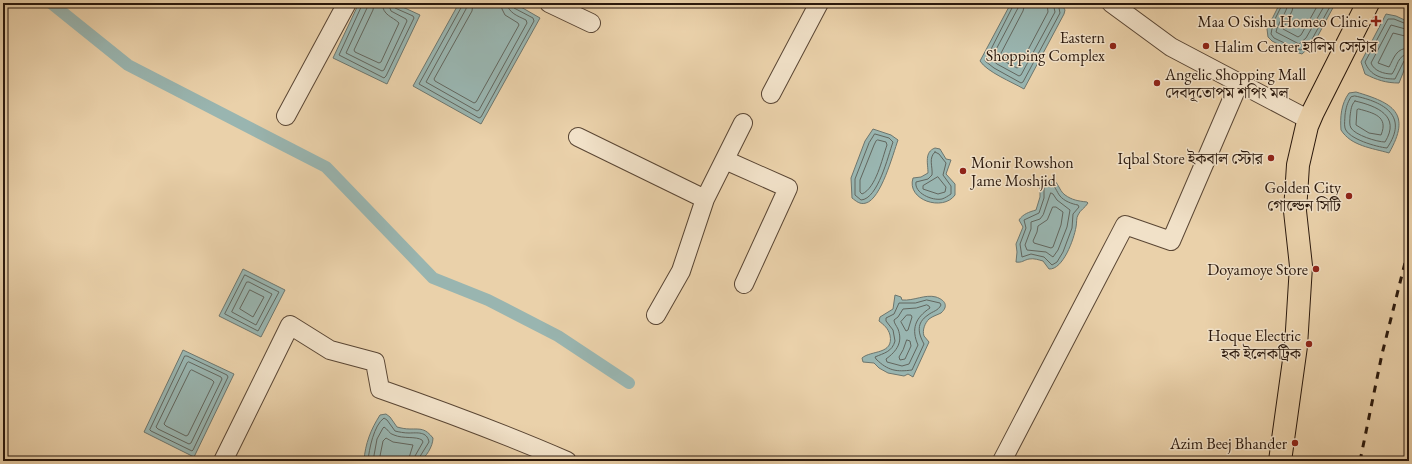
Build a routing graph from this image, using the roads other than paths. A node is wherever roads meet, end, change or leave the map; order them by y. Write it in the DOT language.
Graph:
graph roads {
  1 [pos="347,3"];
  2 [pos="549,3"];
  3 [pos="820,3"];
  4 [pos="1111,3"];
  5 [pos="1355,3"];
  6 [pos="1368,3"];
  7 [pos="591,23"];
  8 [pos="1239,83"];
  9 [pos="771,94"];
  10 [pos="1300,115"];
  11 [pos="286,116"];
  12 [pos="743,123"];
  13 [pos="578,137"];
  14 [pos="724,160"];
  15 [pos="705,199"];
  16 [pos="744,284"];
  17 [pos="656,315"];
  18 [pos="223,461"];
  19 [pos="567,461"];
  20 [pos="1002,461"];
  21 [pos="1269,461"];
  22 [pos="1280,461"];
  1 -- 11 [label="street"];
  2 -- 7 [label="street"];
  3 -- 9 [label="street"];
  4 -- 8 [label="street"];
  5 -- 10 [label="highway"];
  6 -- 22 [label="highway"];
  8 -- 10 [label="street"];
  8 -- 20 [label="street"];
  10 -- 21 [label="highway"];
  12 -- 14 [label="street"];
  13 -- 15 [label="street"];
  14 -- 15 [label="street"];
  14 -- 16 [label="street"];
  15 -- 17 [label="street"];
  18 -- 19 [label="street"];
}
